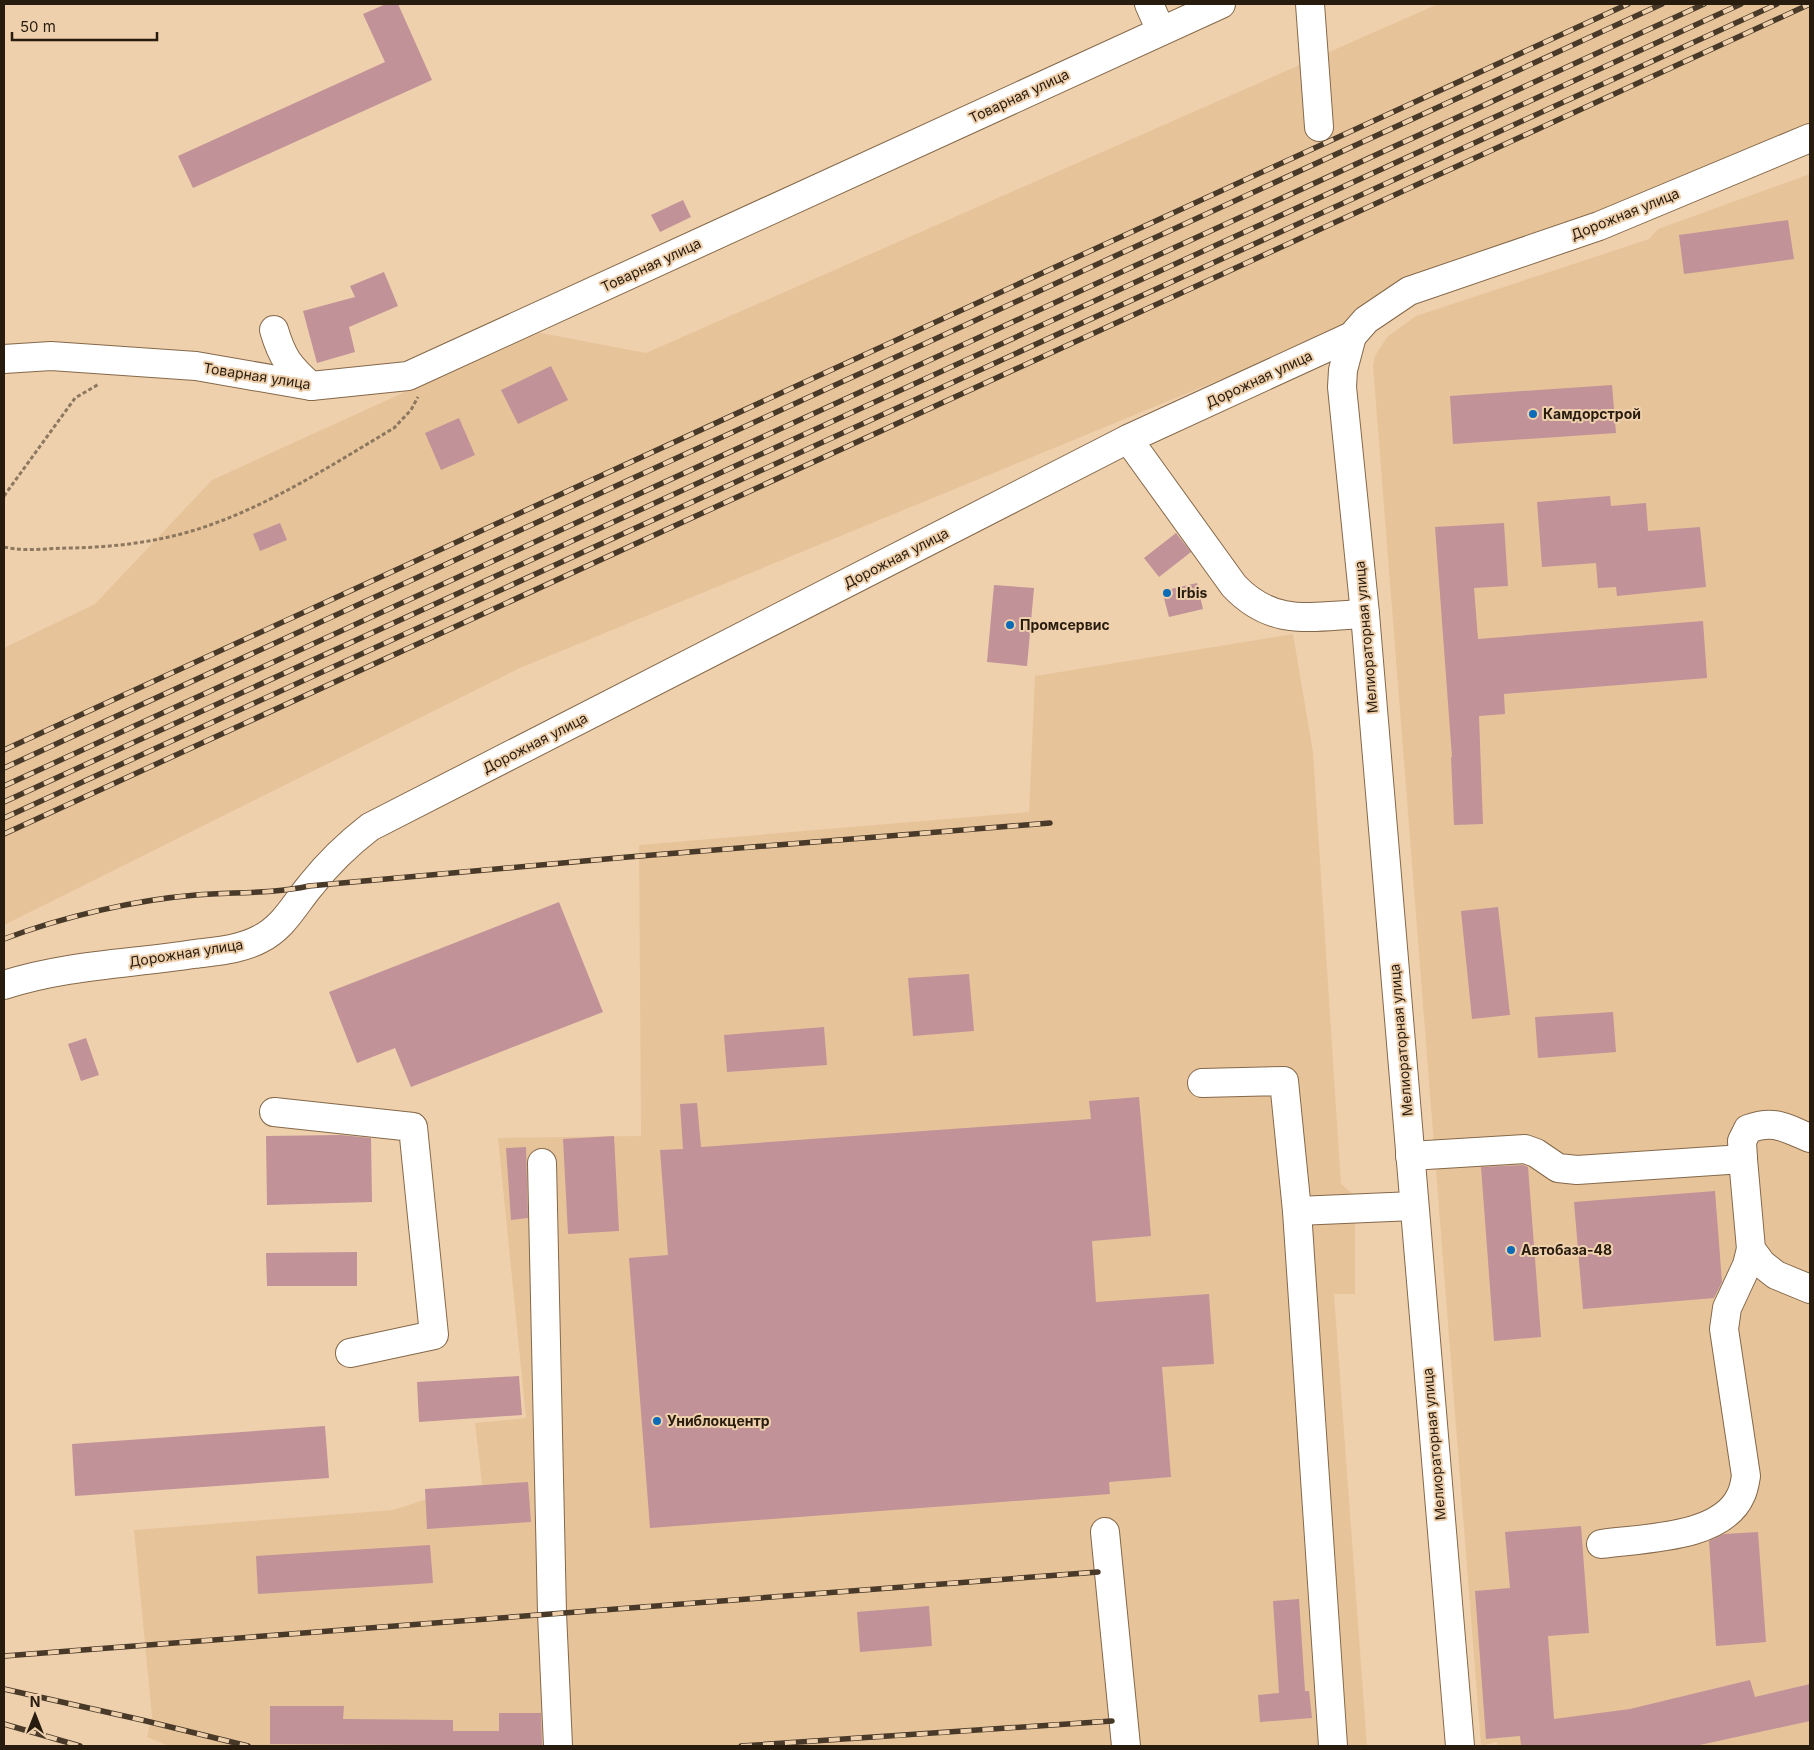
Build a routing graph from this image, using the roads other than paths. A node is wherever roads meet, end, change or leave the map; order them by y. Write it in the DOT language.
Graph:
graph roads {
  1 [pos="1149,4"];
  2 [pos="1221,4"];
  3 [pos="1310,4"];
  4 [pos="1161,31"];
  5 [pos="1319,127"];
  6 [pos="1810,138"];
  7 [pos="274,330"];
  8 [pos="1352,336"];
  9 [pos="4,359"];
  10 [pos="310,386"];
  11 [pos="1128,439"];
  12 [pos="1365,614"];
  13 [pos="4,985"];
  14 [pos="1202,1084"];
  15 [pos="274,1112"];
  16 [pos="1810,1138"];
  17 [pos="1410,1156"];
  18 [pos="1743,1159"];
  19 [pos="542,1163"];
  20 [pos="1414,1206"];
  21 [pos="1297,1211"];
  22 [pos="1751,1248"];
  23 [pos="1810,1289"];
  24 [pos="350,1353"];
  25 [pos="1106,1532"];
  26 [pos="1601,1544"];
  27 [pos="558,1746"];
  28 [pos="1126,1746"];
  29 [pos="1333,1746"];
  30 [pos="1460,1746"];
  1 -- 4 [label="street"];
  2 -- 4 [label="street, Товарная улица"];
  3 -- 5 [label="street"];
  4 -- 10 [label="street, Товарная улица"];
  6 -- 8 [label="street, Дорожная улица"];
  7 -- 10 [label="street"];
  8 -- 11 [label="street, Дорожная улица"];
  8 -- 12 [label="street, Мелиораторная улица"];
  9 -- 10 [label="street, Товарная улица"];
  11 -- 12 [label="street"];
  11 -- 13 [label="street, Дорожная улица"];
  12 -- 17 [label="street, Мелиораторная улица"];
  14 -- 21 [label="street"];
  15 -- 24 [label="street"];
  16 -- 18 [label="street"];
  17 -- 18 [label="street"];
  17 -- 20 [label="street, Мелиораторная улица"];
  18 -- 22 [label="street"];
  19 -- 27 [label="street"];
  20 -- 21 [label="street"];
  20 -- 30 [label="street, Мелиораторная улица"];
  21 -- 29 [label="street"];
  22 -- 23 [label="street"];
  22 -- 26 [label="street"];
  25 -- 28 [label="street"];
}
